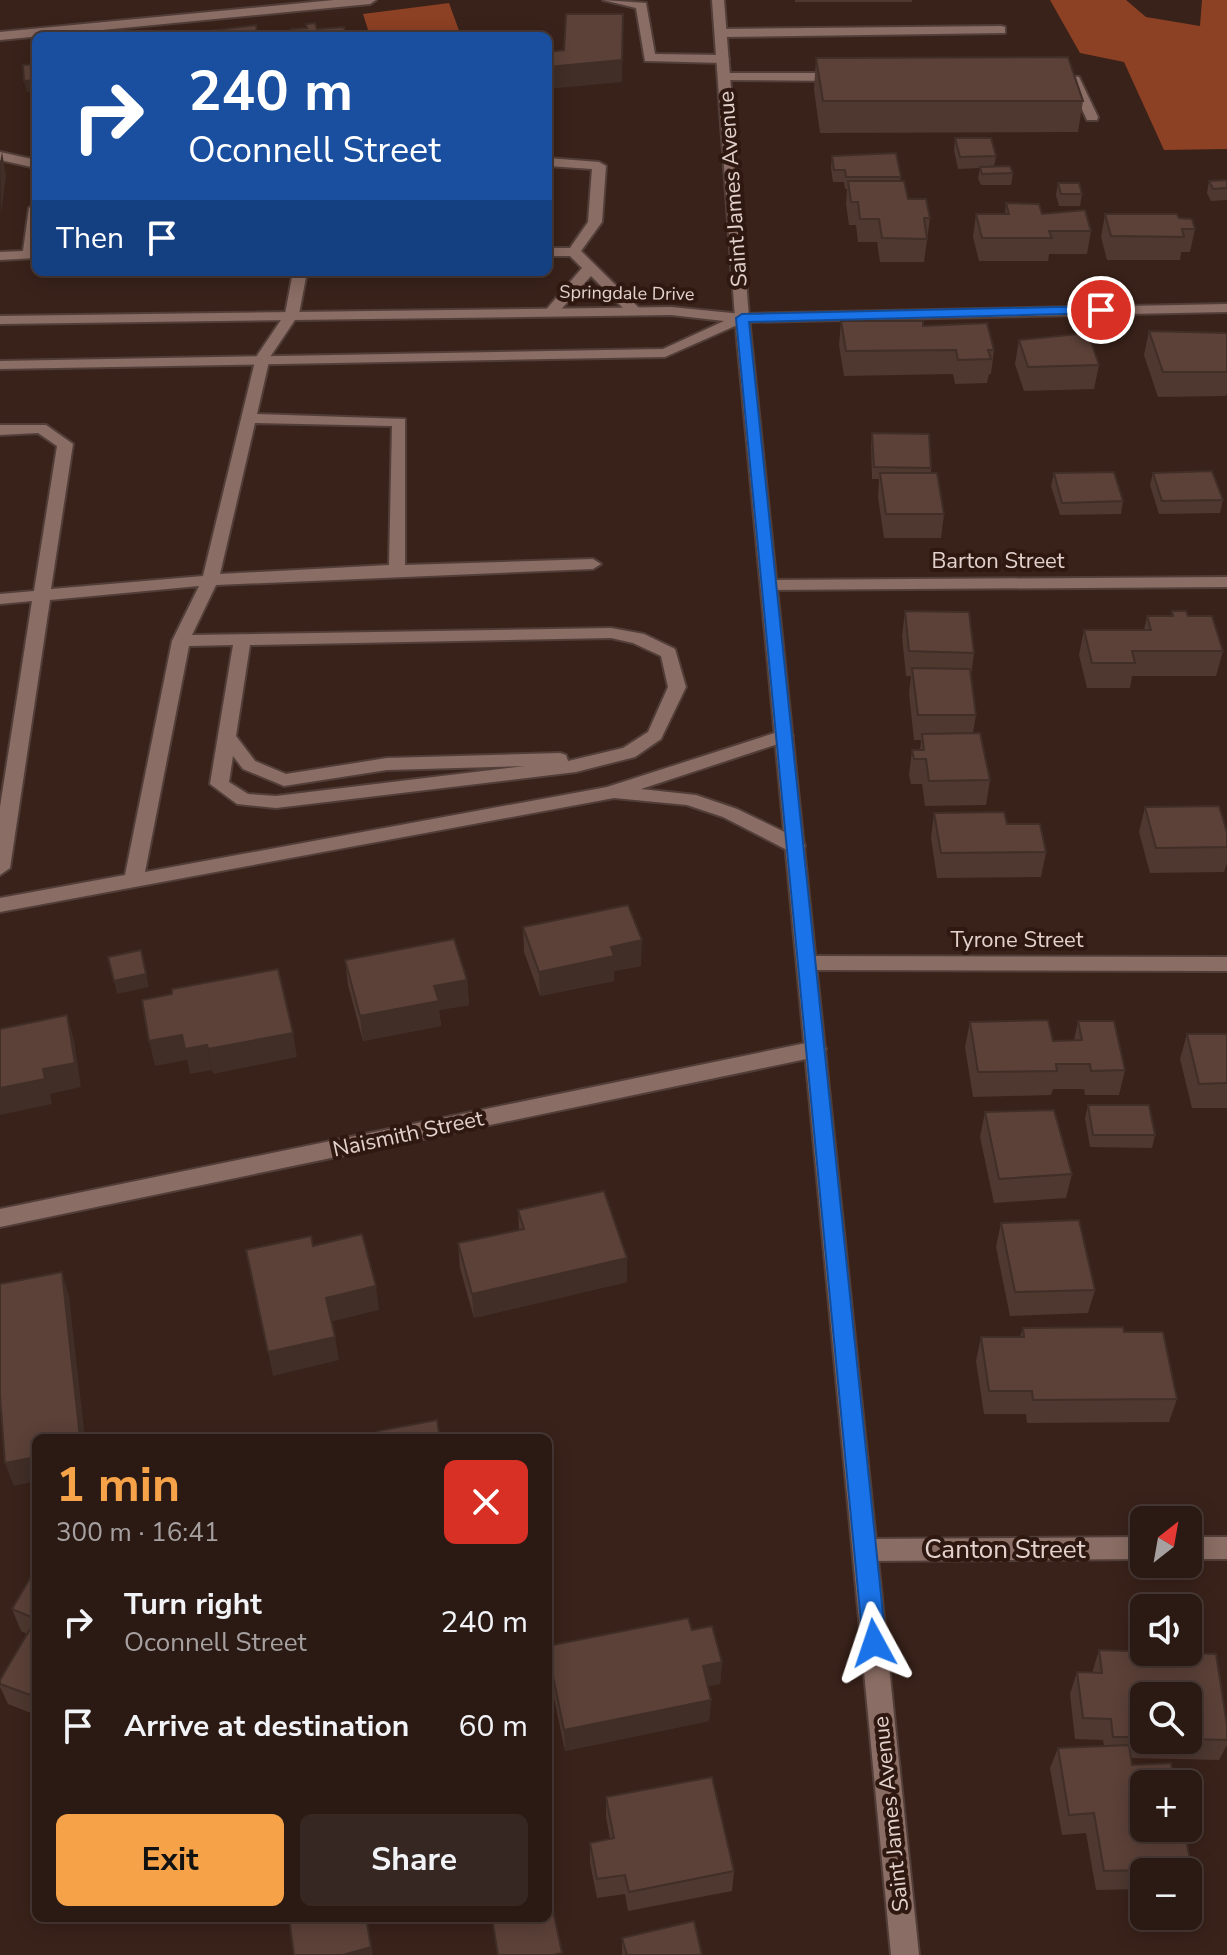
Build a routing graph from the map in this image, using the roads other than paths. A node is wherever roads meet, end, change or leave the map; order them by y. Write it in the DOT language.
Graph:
graph roads {
  1 [pos="370,0"];
  2 [pos="609,0"];
  3 [pos="718,0"];
  4 [pos="1001,30"];
  5 [pos="41,32"];
  6 [pos="32,33"];
  7 [pos="721,33"];
  8 [pos="0,36"];
  9 [pos="723,59"];
  10 [pos="1040,76"];
  11 [pos="724,77"];
  12 [pos="850,77"];
  13 [pos="1092,117"];
  14 [pos="0,156"];
  15 [pos="552,162"];
  16 [pos="32,163"];
  17 [pos="552,252"];
  18 [pos="574,252"];
  19 [pos="32,255"];
  20 [pos="0,256"];
  21 [pos="591,267"];
  22 [pos="299,276"];
  23 [pos="1227,308"];
  24 [pos="634,311"];
  25 [pos="551,312"];
  26 [pos="292,314"];
  27 [pos="742,318"];
  28 [pos="0,320"];
  29 [pos="263,357"];
  30 [pos="0,365"];
  31 [pos="247,418"];
  32 [pos="0,430"];
  33 [pos="593,564"];
  34 [pos="397,570"];
  35 [pos="210,580"];
  36 [pos="1227,582"];
  37 [pos="769,585"];
  38 [pos="43,593"];
  39 [pos="0,599"];
  40 [pos="181,641"];
  41 [pos="242,641"];
  42 [pos="784,736"];
  43 [pos="227,737"];
  44 [pos="590,763"];
  45 [pos="609,793"];
  46 [pos="796,846"];
  47 [pos="0,868"];
  48 [pos="134,880"];
  49 [pos="0,905"];
  50 [pos="807,963"];
  51 [pos="1227,964"];
  52 [pos="816,1049"];
  53 [pos="0,1218"];
  54 [pos="1130,1548"];
  55 [pos="1202,1548"];
  56 [pos="1227,1548"];
  57 [pos="865,1550"];
  58 [pos="905,1955"];
  1 -- 5 [label="street"];
  2 -- 9 [label="street"];
  3 -- 7 [label="street, Saint James Avenue"];
  4 -- 7 [label="street"];
  6 -- 8 [label="street"];
  7 -- 9 [label="street, Saint James Avenue"];
  9 -- 11 [label="street, Saint James Avenue"];
  10 -- 13 [label="street"];
  11 -- 12 [label="street"];
  11 -- 27 [label="street, Saint James Avenue"];
  14 -- 16 [label="street"];
  15 -- 18 [label="street"];
  17 -- 18 [label="street"];
  18 -- 21 [label="street"];
  19 -- 20 [label="street"];
  21 -- 24 [label="street"];
  21 -- 25 [label="street"];
  22 -- 26 [label="street"];
  23 -- 27 [label="street"];
  24 -- 25 [label="street, Springdale Drive"];
  24 -- 27 [label="street, Springdale Drive"];
  25 -- 26 [label="street, Springdale Drive"];
  26 -- 28 [label="street, Springdale Drive"];
  26 -- 29 [label="street"];
  27 -- 29 [label="street, Springdale Drive"];
  27 -- 37 [label="street, Saint James Avenue"];
  29 -- 30 [label="street, Springdale Drive"];
  29 -- 31 [label="street"];
  31 -- 34 [label="street"];
  31 -- 35 [label="street"];
  32 -- 38 [label="street"];
  33 -- 34 [label="street"];
  34 -- 35 [label="street"];
  35 -- 38 [label="street"];
  35 -- 40 [label="street"];
  36 -- 37 [label="street, Barton Street"];
  37 -- 42 [label="street, Saint James Avenue"];
  38 -- 39 [label="street"];
  38 -- 47 [label="street"];
  40 -- 41 [label="street"];
  40 -- 48 [label="street"];
  41 -- 43 [label="street"];
  41 -- 44 [label="street"];
  42 -- 45 [label="street"];
  42 -- 46 [label="street, Saint James Avenue"];
  43 -- 44 [label="street"];
  43 -- 44 [label="street"];
  45 -- 46 [label="street"];
  45 -- 48 [label="street"];
  46 -- 50 [label="street, Saint James Avenue"];
  48 -- 49 [label="street"];
  50 -- 51 [label="street, Tyrone Street"];
  50 -- 52 [label="street, Saint James Avenue"];
  52 -- 53 [label="street, Naismith Street"];
  52 -- 57 [label="street, Saint James Avenue"];
  54 -- 57 [label="street, Canton Street"];
  55 -- 56 [label="street"];
  57 -- 58 [label="street, Saint James Avenue"];
}
